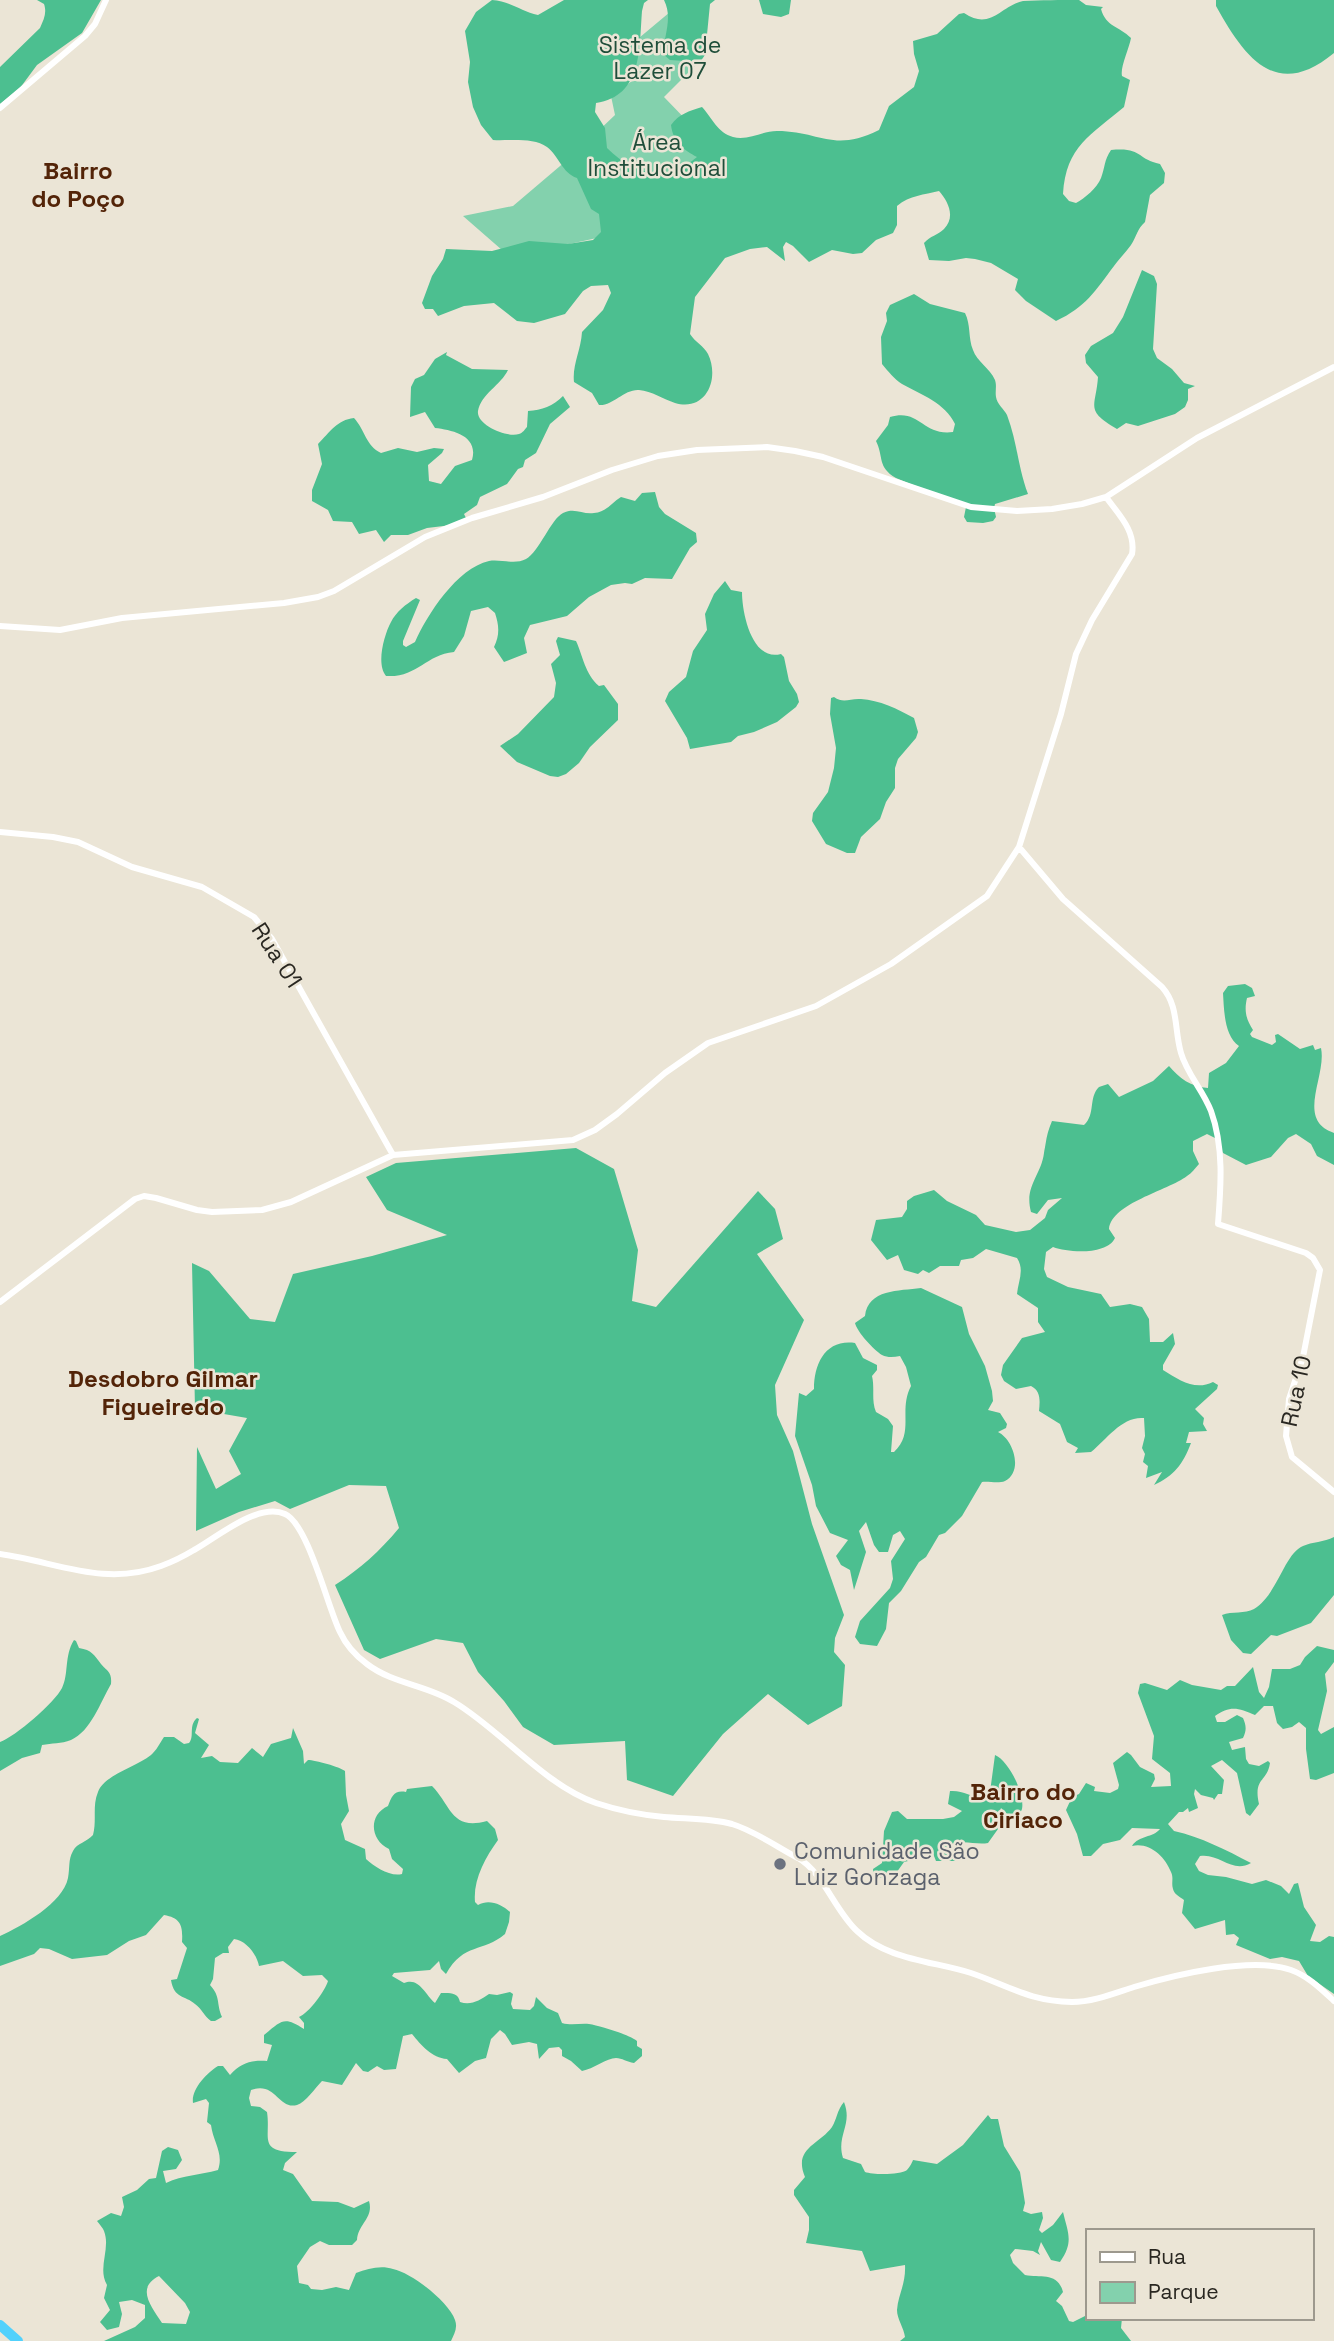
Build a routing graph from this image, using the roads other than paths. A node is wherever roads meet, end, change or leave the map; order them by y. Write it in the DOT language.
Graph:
graph roads {
  1 [pos="106,0"];
  2 [pos="0,108"];
  3 [pos="1334,367"];
  4 [pos="1106,497"];
  5 [pos="0,626"];
  6 [pos="0,832"];
  7 [pos="1019,847"];
  8 [pos="393,1155"];
  9 [pos="0,1302"];
  10 [pos="1334,1492"];
  11 [pos="0,1554"];
  12 [pos="1334,2001"];
  1 -- 2 [label="street"];
  3 -- 4 [label="street"];
  4 -- 5 [label="street"];
  4 -- 7 [label="street"];
  6 -- 8 [label="street, Rua 01"];
  7 -- 8 [label="street"];
  7 -- 10 [label="street, Rua 10"];
  8 -- 9 [label="street"];
  11 -- 12 [label="street"];
}
